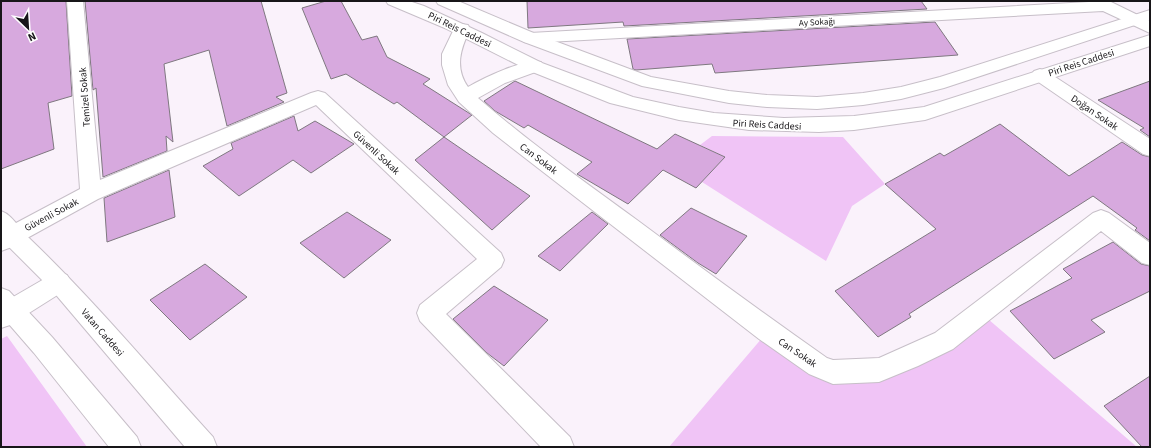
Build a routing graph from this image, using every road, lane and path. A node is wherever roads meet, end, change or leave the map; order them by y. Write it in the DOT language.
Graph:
graph roads {
  1 [pos="75,1"];
  2 [pos="394,1"];
  3 [pos="444,1"];
  4 [pos="1101,3"];
  5 [pos="1142,18"];
  6 [pos="1150,28"];
  7 [pos="462,29"];
  8 [pos="530,38"];
  9 [pos="1150,40"];
  10 [pos="535,66"];
  11 [pos="1040,75"];
  12 [pos="466,98"];
  13 [pos="1150,149"];
  14 [pos="91,193"];
  15 [pos="5,233"];
  16 [pos="1150,256"];
  17 [pos="59,282"];
  18 [pos="4,309"];
  19 [pos="127,447"];
  20 [pos="203,447"];
  21 [pos="560,447"];
  1 -- 14 [label="street, Temizel Sokak"];
  2 -- 7 [label="street, Piri Reis Caddesi"];
  3 -- 8 [label="street, Piri Reis Caddesi"];
  4 -- 5 [label="street"];
  4 -- 8 [label="street, Ay Sokağı"];
  5 -- 6 [label="street"];
  5 -- 8 [label="street, Piri Reis Caddesi"];
  7 -- 10 [label="street, Piri Reis Caddesi"];
  7 -- 12 [label="street"];
  9 -- 11 [label="street, Piri Reis Caddesi"];
  10 -- 11 [label="street, Piri Reis Caddesi"];
  10 -- 12 [label="street"];
  11 -- 13 [label="street, Doğan Sokak"];
  12 -- 16 [label="street, Can Sokak"];
  14 -- 15 [label="street, Güvenli Sokak"];
  14 -- 21 [label="street, Güvenli Sokak"];
  15 -- 17 [label="street, Vatan Caddesi"];
  17 -- 18 [label="street"];
  17 -- 20 [label="street, Vatan Caddesi"];
  18 -- 19 [label="street"];
}
